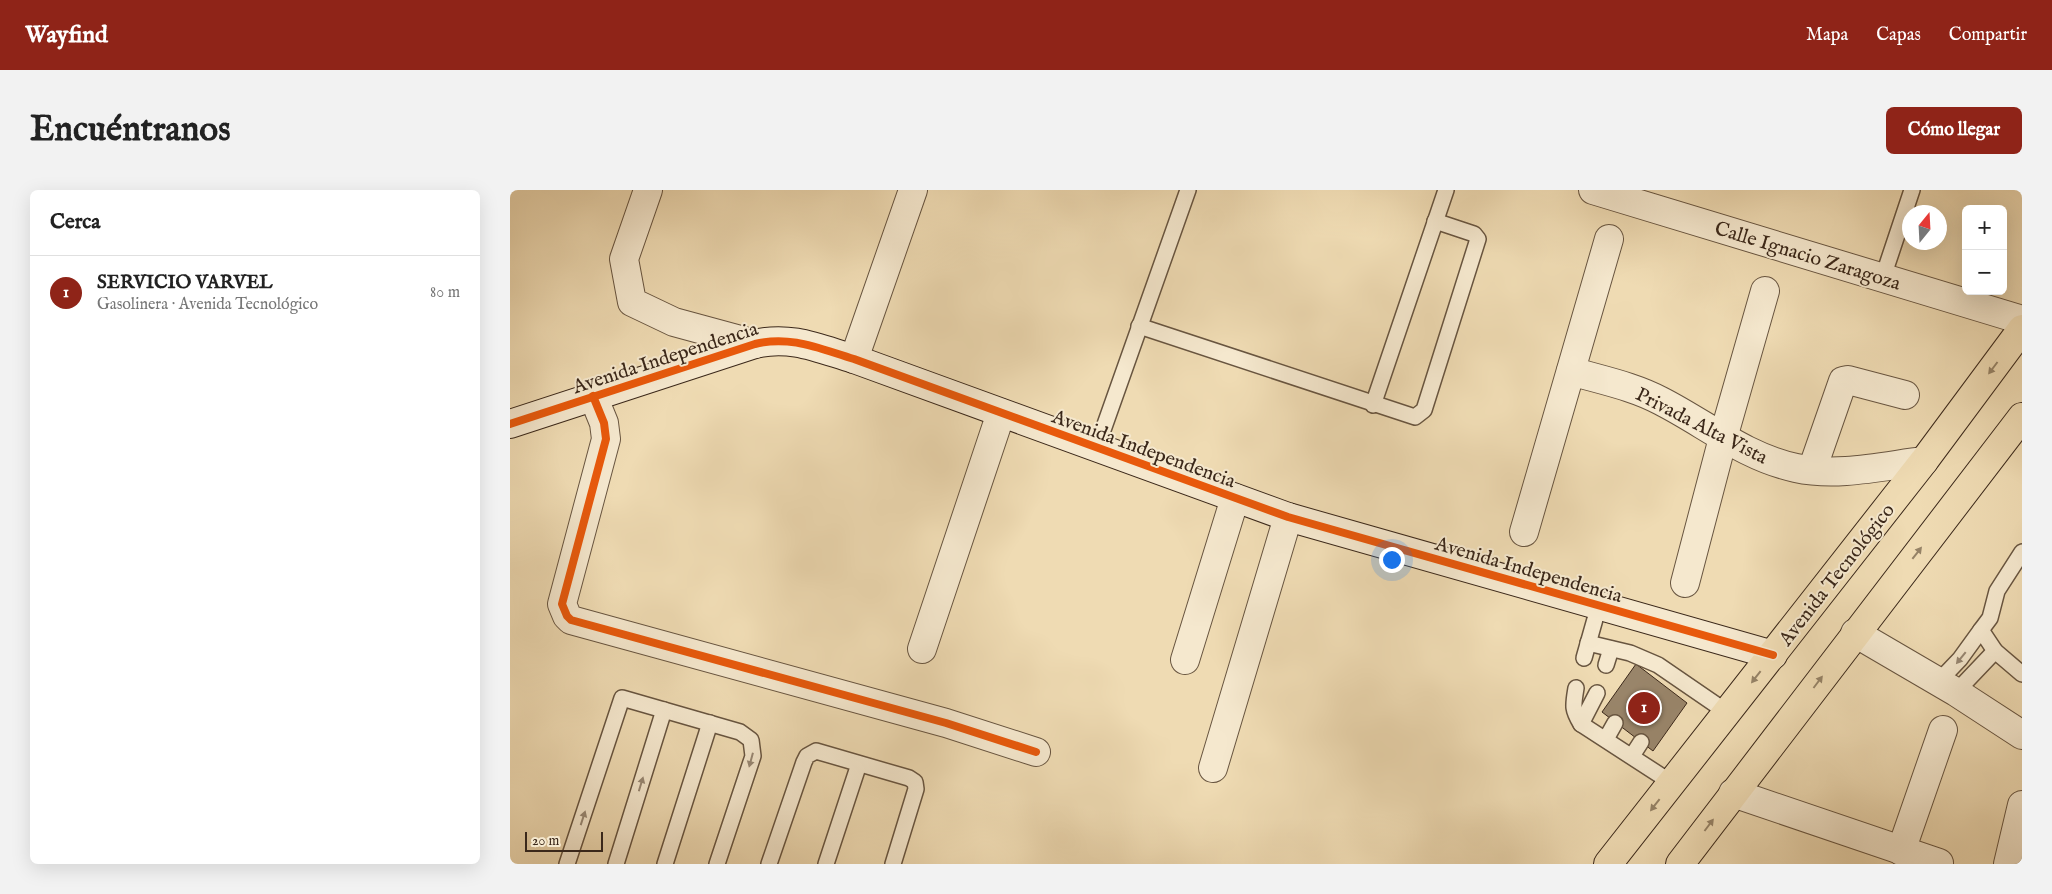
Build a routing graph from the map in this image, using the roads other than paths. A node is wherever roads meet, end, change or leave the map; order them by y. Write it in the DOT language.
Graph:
graph roads {
  1 [pos="648,190"];
  2 [pos="913,190"];
  3 [pos="1188,190"];
  4 [pos="1446,190"];
  5 [pos="1594,190"];
  6 [pos="1912,190"];
  7 [pos="1435,221"];
  8 [pos="1609,240"];
  9 [pos="1883,278"];
  10 [pos="1766,291"];
  11 [pos="2022,320"];
  12 [pos="1139,326"];
  13 [pos="2022,329"];
  14 [pos="755,344"];
  15 [pos="854,359"];
  16 [pos="1571,371"];
  17 [pos="1905,395"];
  18 [pos="593,396"];
  19 [pos="1373,405"];
  20 [pos="1001,413"];
  21 [pos="2021,421"];
  22 [pos="510,424"];
  23 [pos="1723,438"];
  24 [pos="1096,446"];
  25 [pos="1924,461"];
  26 [pos="1812,470"];
  27 [pos="1235,498"];
  28 [pos="1288,516"];
  29 [pos="1524,532"];
  30 [pos="2022,552"];
  31 [pos="1685,583"];
  32 [pos="1600,605"];
  33 [pos="1981,630"];
  34 [pos="1855,633"];
  35 [pos="1588,643"];
  36 [pos="922,649"];
  37 [pos="1611,649"];
  38 [pos="1995,651"];
  39 [pos="1773,655"];
  40 [pos="1584,658"];
  41 [pos="1185,660"];
  42 [pos="1606,665"];
  43 [pos="2022,674"];
  44 [pos="1947,687"];
  45 [pos="1576,688"];
  46 [pos="1596,693"];
  47 [pos="664,710"];
  48 [pos="1728,713"];
  49 [pos="710,723"];
  50 [pos="1615,723"];
  51 [pos="1581,724"];
  52 [pos="1943,730"];
  53 [pos="2022,735"];
  54 [pos="1606,739"];
  55 [pos="1640,742"];
  56 [pos="1036,752"];
  57 [pos="1632,756"];
  58 [pos="859,764"];
  59 [pos="1213,768"];
  60 [pos="1672,783"];
  61 [pos="1733,793"];
  62 [pos="2022,805"];
  63 [pos="1901,851"];
  64 [pos="1939,863"];
  65 [pos="568,864"];
  66 [pos="616,864"];
  67 [pos="665,864"];
  68 [pos="718,864"];
  69 [pos="769,864"];
  70 [pos="826,864"];
  71 [pos="892,864"];
  72 [pos="1608,864"];
  73 [pos="1680,864"];
  74 [pos="2008,864"];
  1 -- 14 [label="street"];
  2 -- 15 [label="street"];
  3 -- 12 [label="lane"];
  4 -- 7 [label="lane"];
  5 -- 9 [label="street, Calle Ignacio Zaragoza"];
  6 -- 9 [label="lane"];
  7 -- 19 [label="lane"];
  7 -- 19 [label="lane"];
  8 -- 16 [label="street"];
  9 -- 11 [label="street, Calle Ignacio Zaragoza"];
  10 -- 23 [label="street"];
  12 -- 19 [label="lane"];
  12 -- 24 [label="lane"];
  13 -- 25 [label="main road, Avenida Tecnológico, one-way"];
  14 -- 15 [label="street, Avenida Independencia"];
  14 -- 18 [label="street, Avenida Independencia"];
  15 -- 20 [label="street, Avenida Independencia"];
  16 -- 23 [label="street, Privada Alta Vista"];
  16 -- 29 [label="street"];
  17 -- 26 [label="street"];
  18 -- 22 [label="street, Avenida Independencia"];
  18 -- 56 [label="street"];
  20 -- 24 [label="street, Avenida Independencia"];
  20 -- 36 [label="street"];
  34 -- 21 [label="main road, one-way"];
  23 -- 26 [label="street, Privada Alta Vista"];
  23 -- 31 [label="street"];
  24 -- 27 [label="street, Avenida Independencia"];
  25 -- 26 [label="street, Privada Alta Vista"];
  25 -- 39 [label="main road, Avenida Tecnológico"];
  27 -- 28 [label="street, Avenida Independencia"];
  27 -- 41 [label="street"];
  28 -- 32 [label="street, Avenida Independencia"];
  28 -- 59 [label="street"];
  30 -- 33 [label="lane"];
  32 -- 35 [label="lane"];
  32 -- 39 [label="street, Avenida Independencia"];
  33 -- 38 [label="lane"];
  33 -- 44 [label="lane, one-way"];
  34 -- 44 [label="street"];
  61 -- 34 [label="main road, one-way"];
  35 -- 37 [label="lane"];
  35 -- 40 [label="lane"];
  37 -- 42 [label="lane"];
  37 -- 48 [label="lane"];
  38 -- 43 [label="lane"];
  38 -- 44 [label="lane"];
  39 -- 48 [label="main road, Avenida Tecnológico, one-way"];
  44 -- 53 [label="street"];
  45 -- 51 [label="lane"];
  46 -- 51 [label="lane"];
  47 -- 49 [label="lane"];
  65 -- 47 [label="lane, one-way"];
  66 -- 47 [label="lane, one-way"];
  48 -- 60 [label="main road, Avenida Tecnológico"];
  49 -- 67 [label="lane"];
  49 -- 68 [label="lane, one-way"];
  50 -- 54 [label="lane"];
  51 -- 54 [label="lane"];
  52 -- 63 [label="street"];
  54 -- 57 [label="lane"];
  55 -- 57 [label="lane"];
  57 -- 60 [label="lane"];
  58 -- 69 [label="lane"];
  58 -- 70 [label="lane"];
  58 -- 71 [label="lane"];
  60 -- 72 [label="main road, Avenida Tecnológico, one-way"];
  61 -- 63 [label="street"];
  73 -- 61 [label="main road, one-way"];
  62 -- 74 [label="street"];
  63 -- 64 [label="street"];
}
